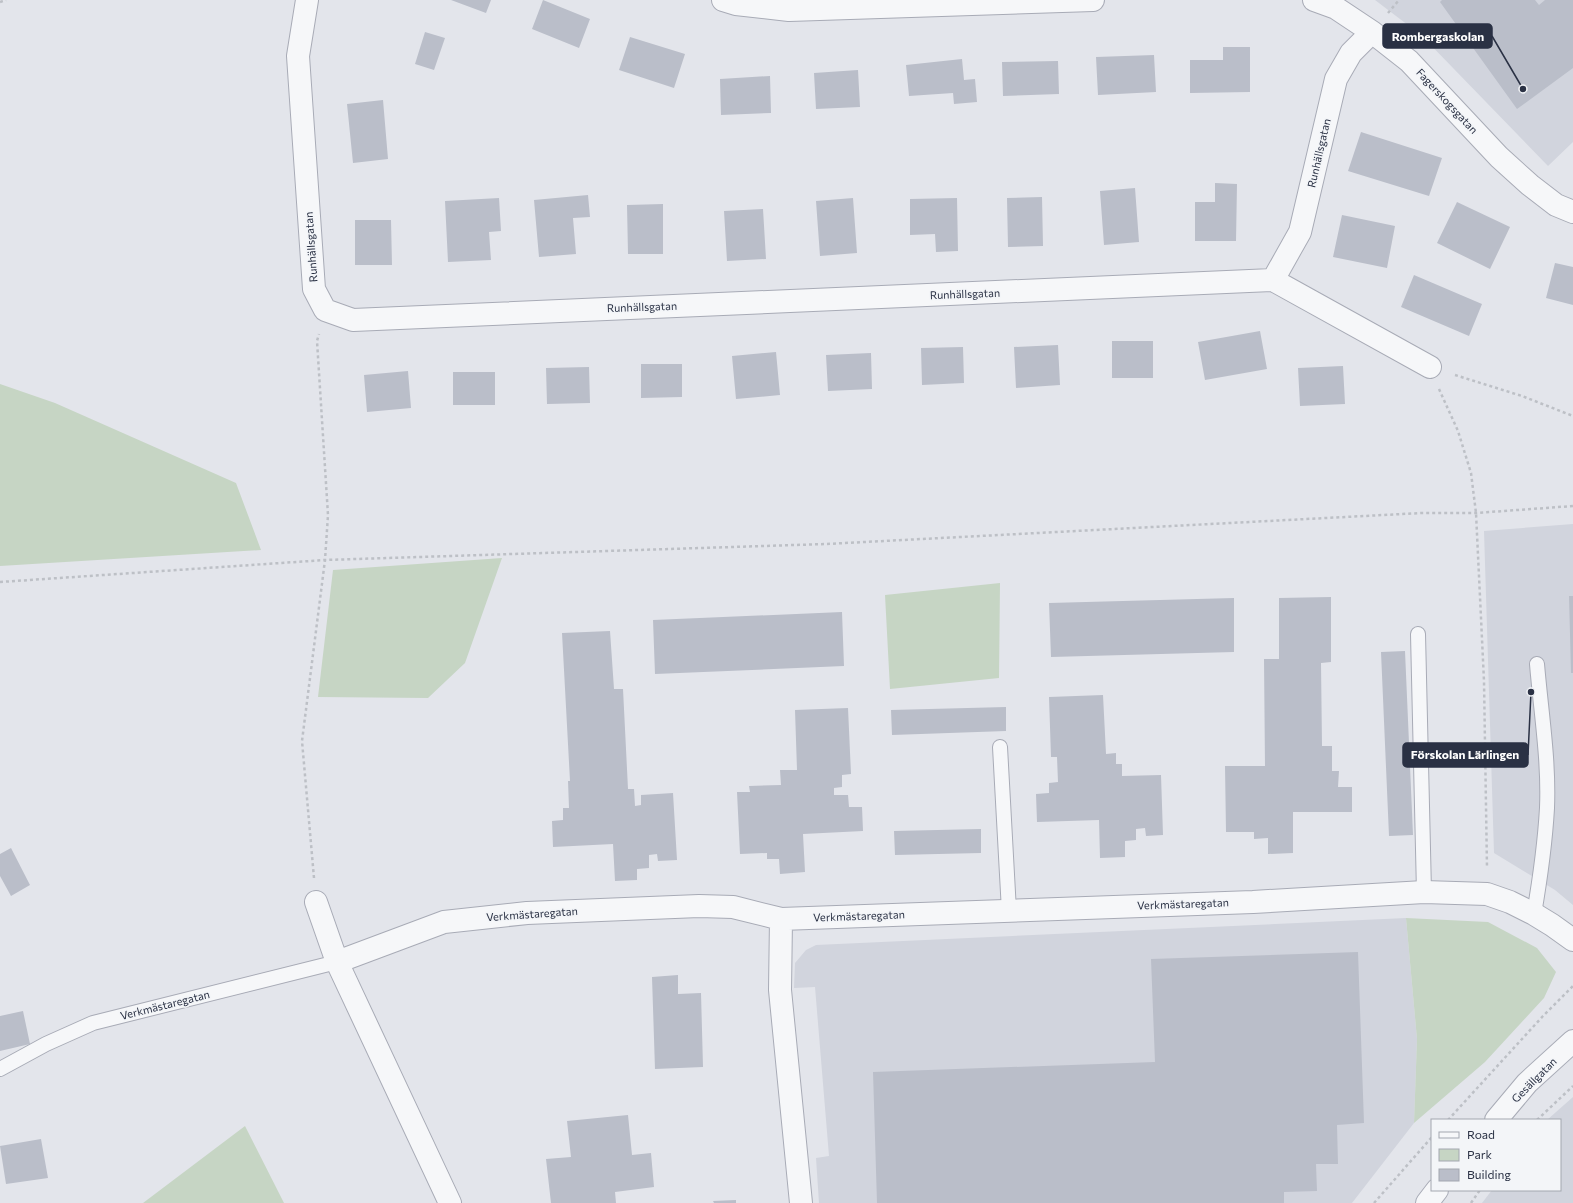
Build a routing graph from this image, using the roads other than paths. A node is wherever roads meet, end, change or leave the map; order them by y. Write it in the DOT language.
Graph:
graph roads {
  1 [pos="308,0"];
  2 [pos="723,0"];
  3 [pos="1093,0"];
  4 [pos="1314,0"];
  5 [pos="1372,32"];
  6 [pos="1573,212"];
  7 [pos="1273,280"];
  8 [pos="1430,367"];
  9 [pos="1418,634"];
  10 [pos="1537,664"];
  11 [pos="1000,747"];
  12 [pos="1424,892"];
  13 [pos="316,902"];
  14 [pos="1009,911"];
  15 [pos="1534,914"];
  16 [pos="781,919"];
  17 [pos="1573,940"];
  18 [pos="336,962"];
  19 [pos="1573,1041"];
  20 [pos="0,1069"];
  21 [pos="1497,1119"];
  22 [pos="1436,1191"];
  23 [pos="450,1203"];
  24 [pos="801,1203"];
  25 [pos="1427,1203"];
  1 -- 7 [label="street, Runhällsgatan"];
  2 -- 3 [label="street"];
  4 -- 5 [label="street, Fagerskogsgatan"];
  5 -- 6 [label="street, Fagerskogsgatan"];
  5 -- 7 [label="street, Runhällsgatan"];
  7 -- 8 [label="street"];
  9 -- 12 [label="lane"];
  10 -- 15 [label="lane"];
  11 -- 14 [label="lane"];
  12 -- 14 [label="street, Verkmästaregatan"];
  12 -- 15 [label="street, Verkmästaregatan"];
  13 -- 18 [label="street"];
  14 -- 16 [label="street, Verkmästaregatan"];
  15 -- 17 [label="street, Verkmästaregatan"];
  16 -- 18 [label="street, Verkmästaregatan"];
  16 -- 24 [label="street"];
  18 -- 20 [label="lane, Verkmästaregatan"];
  18 -- 23 [label="street"];
  19 -- 21 [label="street, Gesällgatan"];
  22 -- 25 [label="street"];
}
